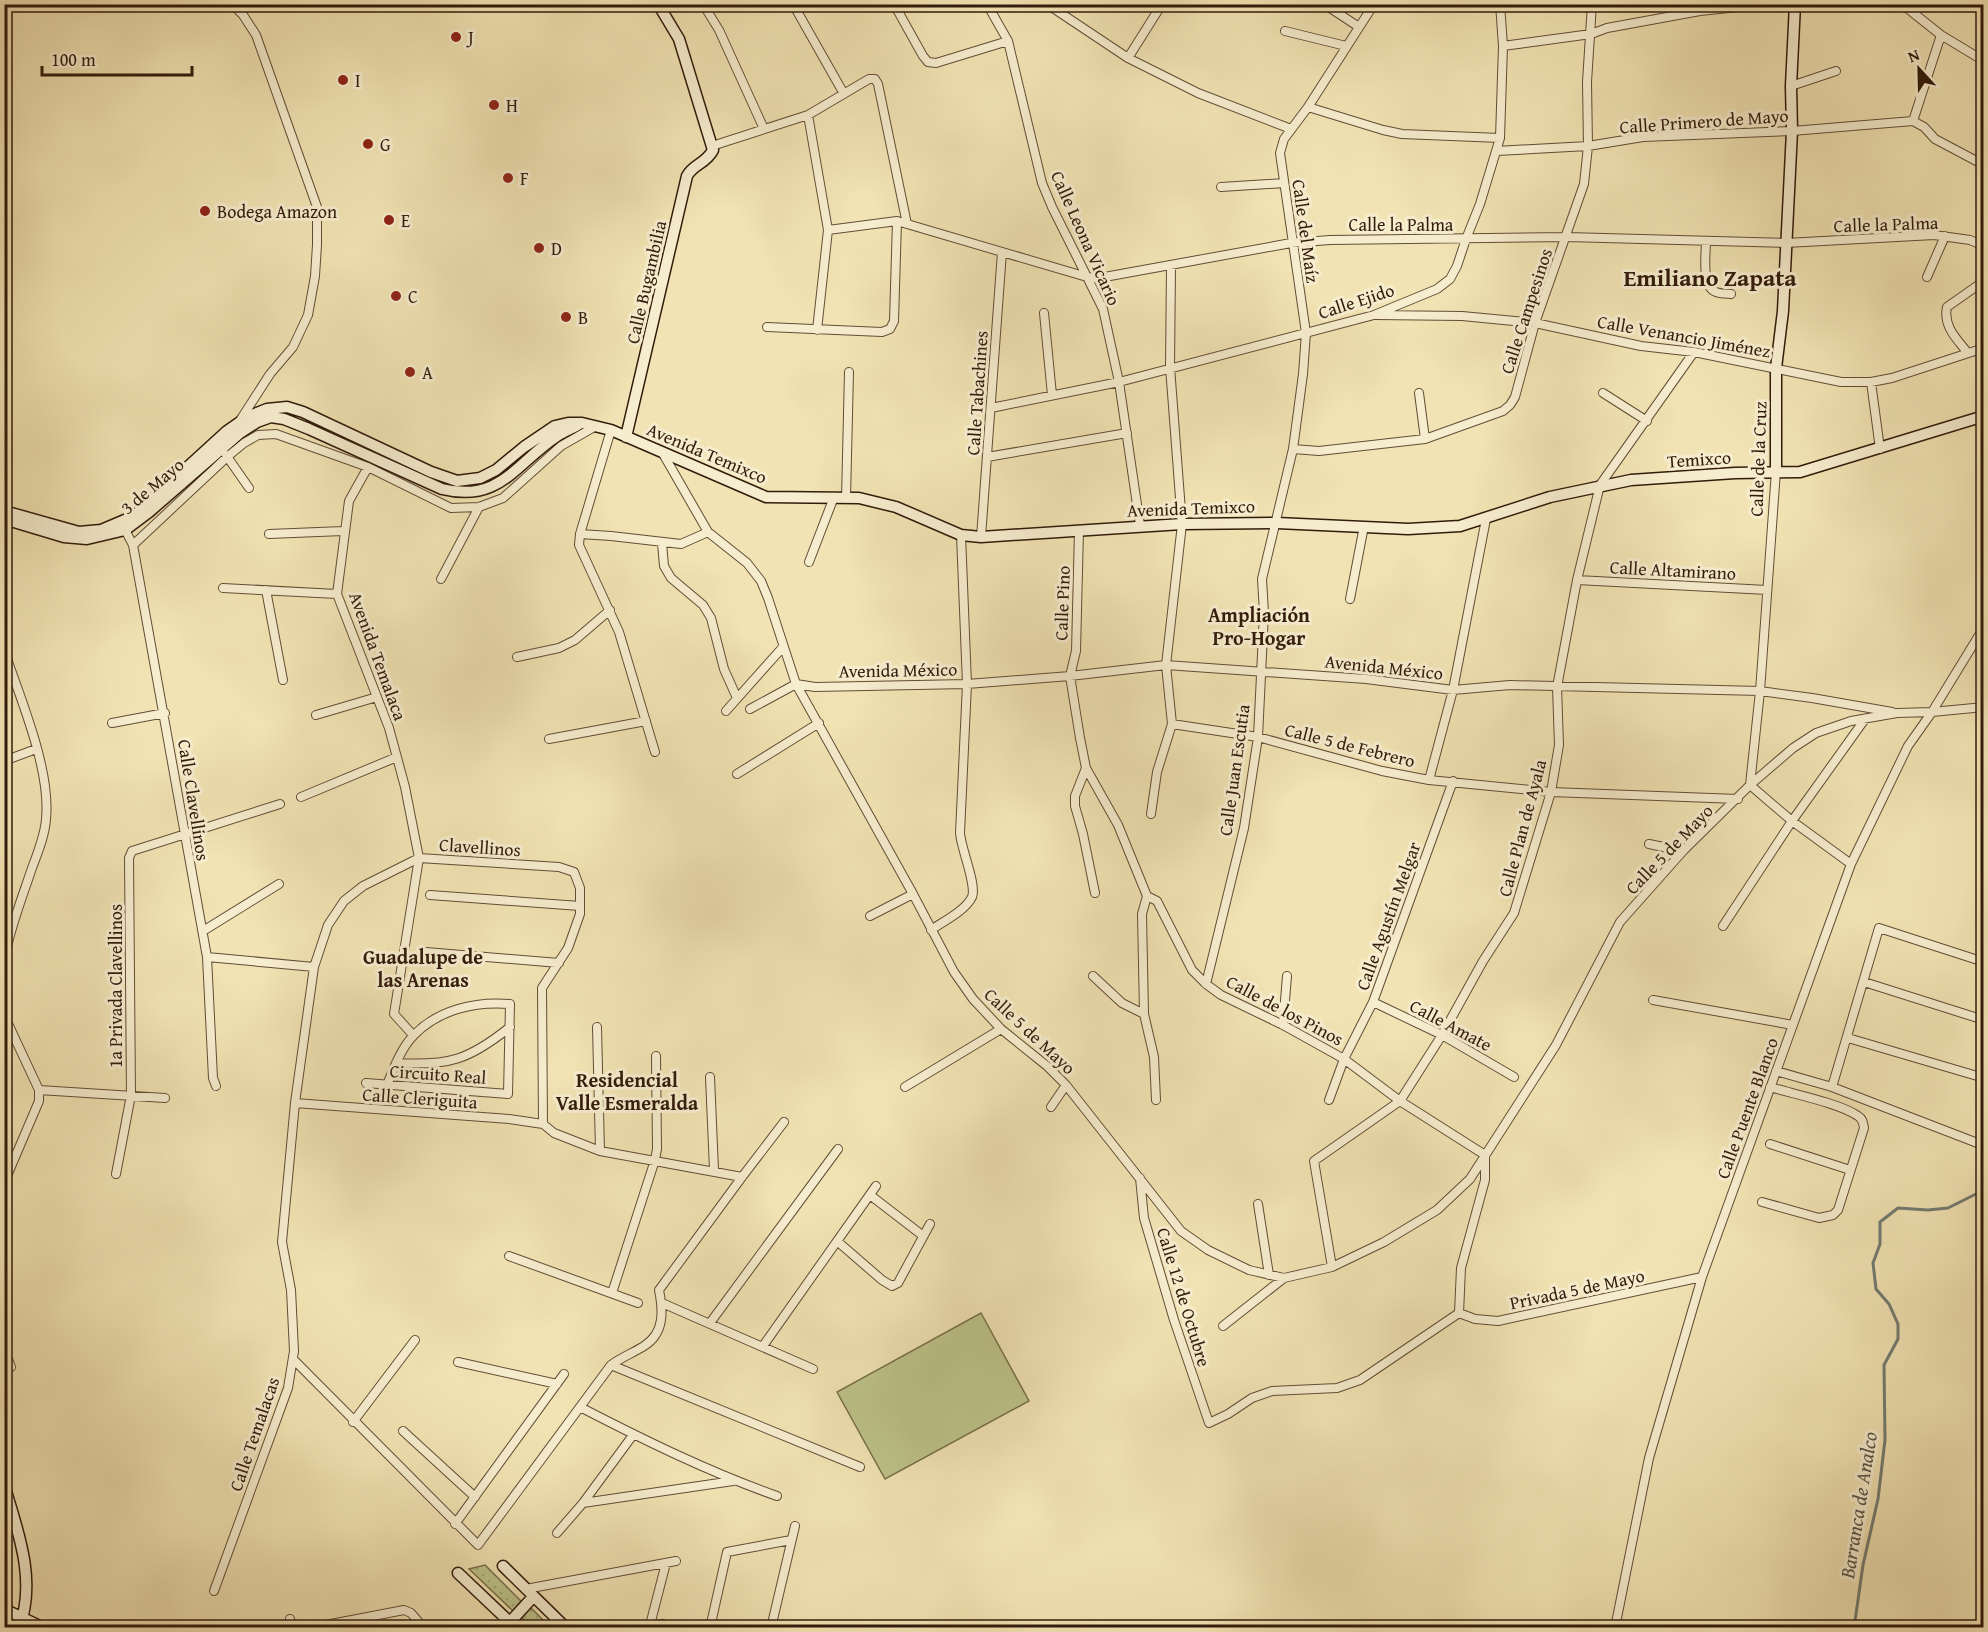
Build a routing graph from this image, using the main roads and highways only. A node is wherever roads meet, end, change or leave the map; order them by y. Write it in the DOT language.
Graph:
graph roads {
  1 [pos="658,4"];
  2 [pos="1795,4"];
  3 [pos="1983,416"];
  4 [pos="582,423"];
  5 [pos="241,432"];
  6 [pos="626,437"];
  7 [pos="1776,471"];
  8 [pos="4,511"];
  9 [pos="4,519"];
  10 [pos="1486,519"];
  11 [pos="123,526"];
  12 [pos="4,1485"];
  13 [pos="502,1566"];
  14 [pos="458,1573"];
  15 [pos="529,1593"];
  16 [pos="4,1609"];
  17 [pos="23,1616"];
  18 [pos="513,1625"];
  19 [pos="19,1628"];
  20 [pos="44,1628"];
  21 [pos="566,1628"];
  1 -- 6 [label="main road, Calle Bugambilia"];
  2 -- 7 [label="main road, Calle de la Cruz"];
  3 -- 7 [label="main road, Temixco"];
  4 -- 5 [label="main road, 3 de Mayo"];
  4 -- 5 [label="main road"];
  4 -- 6 [label="main road, Avenida Temixco"];
  5 -- 11 [label="main road"];
  5 -- 11 [label="main road, 3 de Mayo"];
  6 -- 10 [label="main road, Avenida Temixco"];
  7 -- 10 [label="main road, Temixco"];
  8 -- 11 [label="main road"];
  9 -- 11 [label="main road, 3 de Mayo"];
  12 -- 17 [label="main road"];
  13 -- 15 [label="main road"];
  14 -- 18 [label="main road"];
  15 -- 18 [label="main road"];
  15 -- 21 [label="main road"];
  16 -- 17 [label="main road"];
  17 -- 19 [label="main road"];
  17 -- 20 [label="main road"];
}
